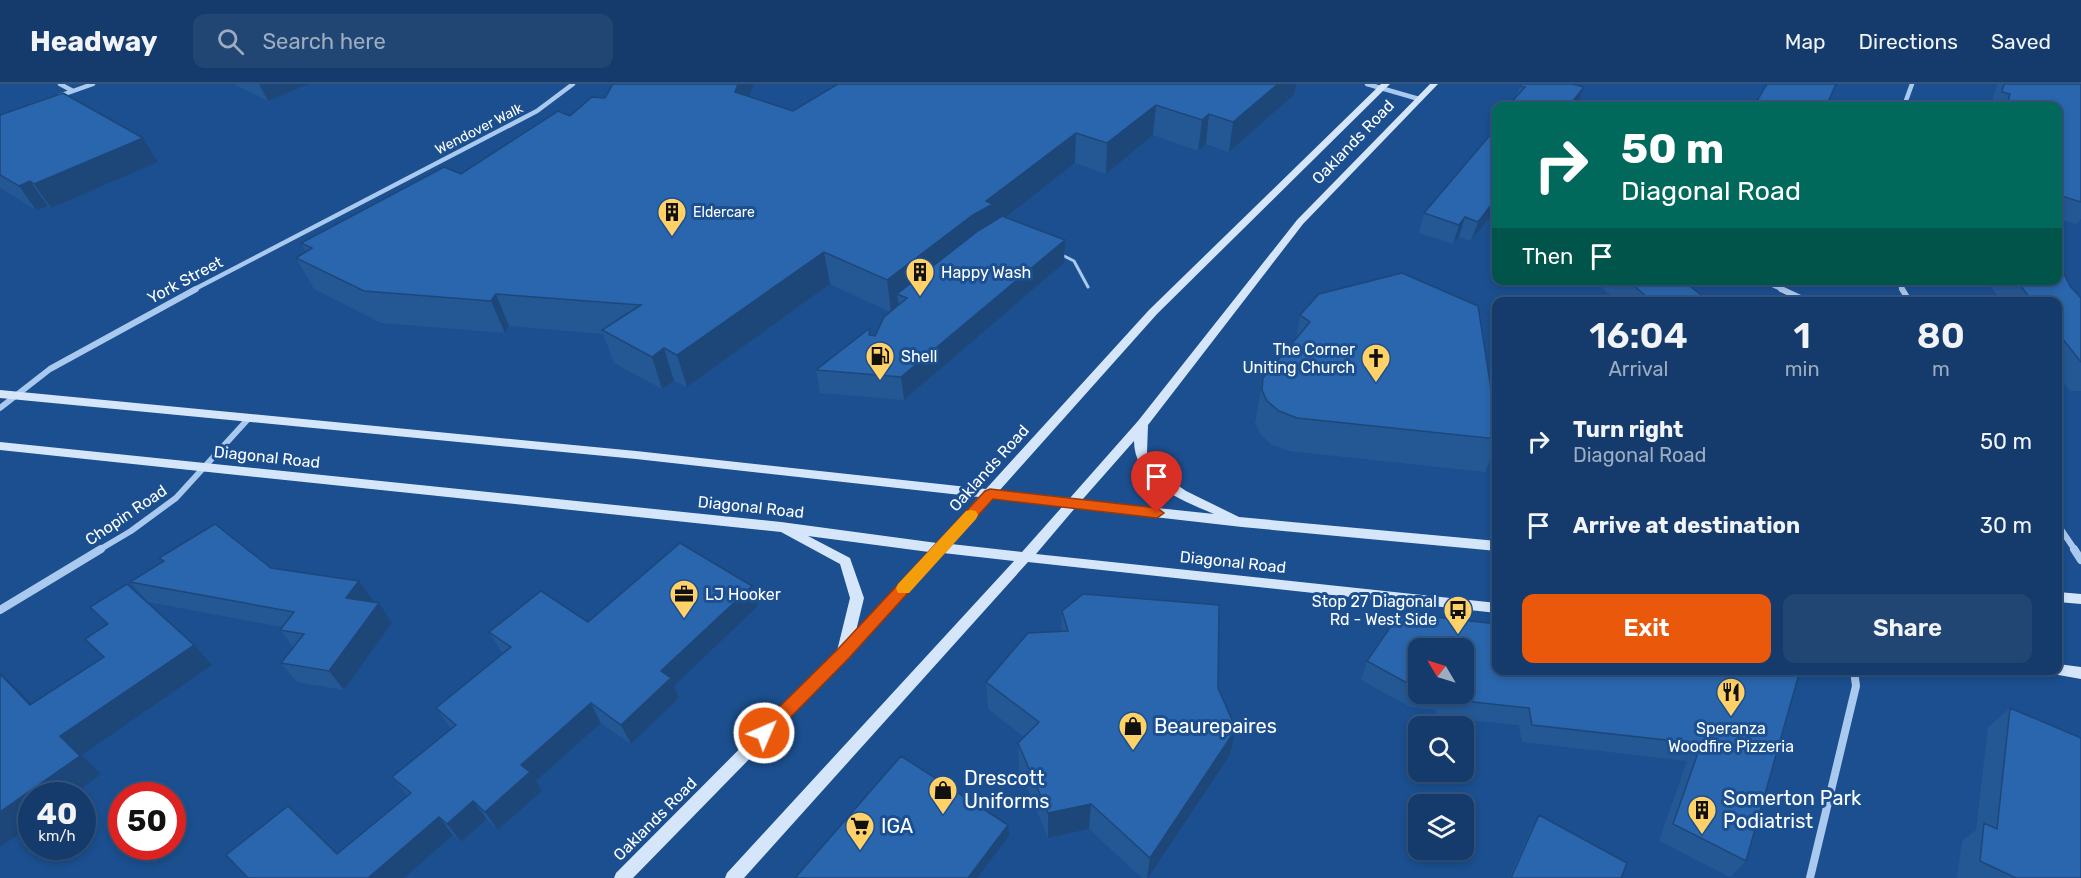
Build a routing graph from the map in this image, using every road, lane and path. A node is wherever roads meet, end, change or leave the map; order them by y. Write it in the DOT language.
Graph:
graph roads {
  1 [pos="60,84"];
  2 [pos="93,84"];
  3 [pos="573,84"];
  4 [pos="1367,84"];
  5 [pos="1434,84"];
  6 [pos="1912,84"];
  7 [pos="1384,86"];
  8 [pos="73,91"];
  9 [pos="52,99"];
  10 [pos="1419,99"];
  11 [pos="1906,102"];
  12 [pos="390,186"];
  13 [pos="1055,251"];
  14 [pos="1772,285"];
  15 [pos="1088,287"];
  16 [pos="1798,297"];
  17 [pos="0,394"];
  18 [pos="15,396"];
  19 [pos="0,408"];
  20 [pos="249,418"];
  21 [pos="1142,424"];
  22 [pos="0,446"];
  23 [pos="204,469"];
  24 [pos="990,494"];
  25 [pos="1072,503"];
  26 [pos="1242,522"];
  27 [pos="781,527"];
  28 [pos="2062,531"];
  29 [pos="1492,546"];
  30 [pos="940,548"];
  31 [pos="1025,558"];
  32 [pos="2081,560"];
  33 [pos="2062,597"];
  34 [pos="2081,599"];
  35 [pos="1492,607"];
  36 [pos="0,610"];
  37 [pos="844,653"];
  38 [pos="2062,671"];
  39 [pos="2081,673"];
  40 [pos="1855,675"];
  41 [pos="622,878"];
  42 [pos="733,878"];
  43 [pos="1810,878"];
  1 -- 8 [label="street"];
  2 -- 8 [label="street"];
  3 -- 12 [label="street, Wendover Walk"];
  4 -- 7 [label="street"];
  5 -- 10 [label="main road, Oaklands Road"];
  6 -- 11 [label="street"];
  7 -- 10 [label="street"];
  7 -- 24 [label="main road, Oaklands Road"];
  8 -- 9 [label="street"];
  10 -- 21 [label="main road, Oaklands Road"];
  12 -- 18 [label="street, York Street"];
  13 -- 15 [label="lane"];
  14 -- 16 [label="street"];
  17 -- 18 [label="main road"];
  18 -- 19 [label="street, York Street"];
  18 -- 20 [label="main road"];
  20 -- 23 [label="street, Chopin Road"];
  20 -- 24 [label="main road"];
  21 -- 25 [label="main road, Oaklands Road"];
  21 -- 26 [label="main road"];
  22 -- 23 [label="main road, Diagonal Road"];
  23 -- 27 [label="main road, Diagonal Road"];
  23 -- 36 [label="street, Chopin Road"];
  24 -- 25 [label="main road"];
  24 -- 30 [label="main road, Oaklands Road"];
  25 -- 26 [label="main road"];
  25 -- 31 [label="main road, Oaklands Road"];
  26 -- 29 [label="main road"];
  27 -- 30 [label="main road, Diagonal Road"];
  27 -- 37 [label="main road"];
  28 -- 32 [label="street"];
  30 -- 31 [label="main road, Diagonal Road"];
  30 -- 37 [label="main road, Oaklands Road"];
  31 -- 35 [label="main road, Diagonal Road"];
  31 -- 42 [label="main road, Oaklands Road"];
  33 -- 34 [label="main road"];
  37 -- 41 [label="main road, Oaklands Road"];
  38 -- 39 [label="main road"];
  40 -- 43 [label="street"];
}
